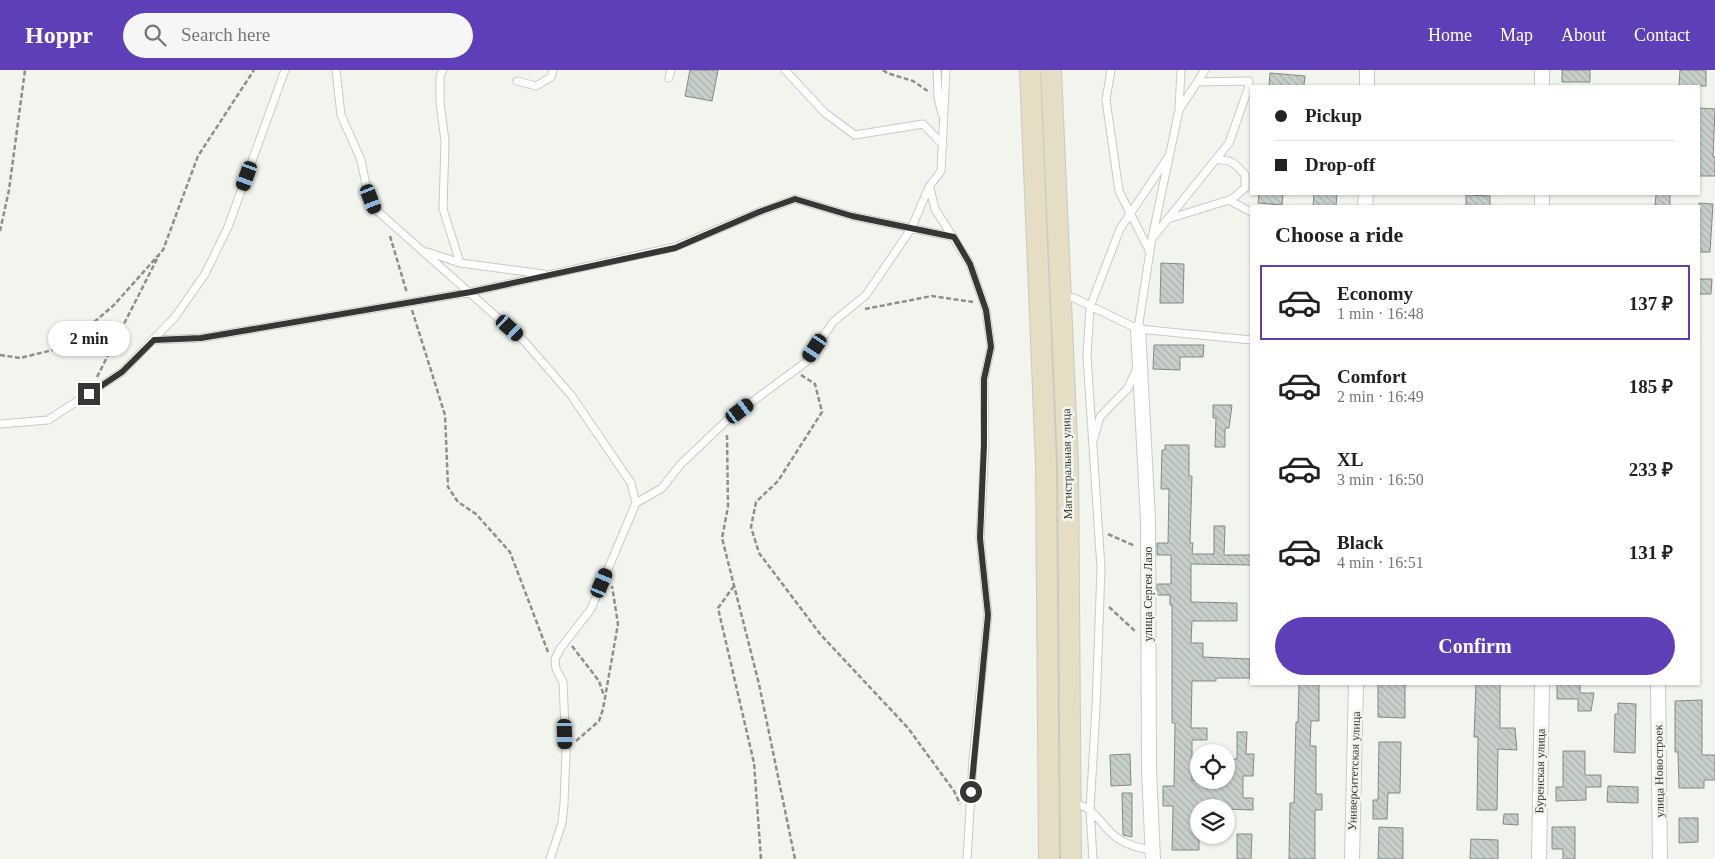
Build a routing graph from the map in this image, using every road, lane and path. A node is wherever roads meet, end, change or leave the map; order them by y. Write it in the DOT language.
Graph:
graph roads {
  1 [pos="25,70"];
  2 [pos="254,70"];
  3 [pos="285,70"];
  4 [pos="336,70"];
  5 [pos="443,70"];
  6 [pos="553,70"];
  7 [pos="671,70"];
  8 [pos="785,70"];
  9 [pos="883,70"];
  10 [pos="937,70"];
  11 [pos="946,70"];
  12 [pos="1030,70"];
  13 [pos="1111,70"];
  14 [pos="1181,70"];
  15 [pos="1205,70"];
  16 [pos="1367,70"];
  17 [pos="1542,70"];
  18 [pos="1054,72"];
  19 [pos="670,78"];
  20 [pos="517,81"];
  21 [pos="1197,82"];
  22 [pos="1367,85"];
  23 [pos="1542,85"];
  24 [pos="938,98"];
  25 [pos="1179,110"];
  26 [pos="944,122"];
  27 [pos="943,145"];
  28 [pos="1169,156"];
  29 [pos="1215,160"];
  30 [pos="930,187"];
  31 [pos="1228,200"];
  32 [pos="1250,211"];
  33 [pos="1130,212"];
  34 [pos="385,217"];
  35 [pos="1168,219"];
  36 [pos="911,229"];
  37 [pos="0,231"];
  38 [pos="954,237"];
  39 [pos="1152,238"];
  40 [pos="162,250"];
  41 [pos="424,251"];
  42 [pos="1150,252"];
  43 [pos="460,263"];
  44 [pos="553,274"];
  45 [pos="471,292"];
  46 [pos="1061,296"];
  47 [pos="410,303"];
  48 [pos="984,304"];
  49 [pos="1090,307"];
  50 [pos="862,310"];
  51 [pos="1138,329"];
  52 [pos="154,340"];
  53 [pos="1250,340"];
  54 [pos="0,354"];
  55 [pos="1140,361"];
  56 [pos="794,371"];
  57 [pos="89,394"];
  58 [pos="726,420"];
  59 [pos="0,424"];
  60 [pos="1091,446"];
  61 [pos="636,503"];
  62 [pos="1098,528"];
  63 [pos="1148,550"];
  64 [pos="610,565"];
  65 [pos="734,586"];
  66 [pos="1100,597"];
  67 [pos="567,639"];
  68 [pos="1149,643"];
  69 [pos="555,659"];
  70 [pos="1356,685"];
  71 [pos="1542,685"];
  72 [pos="1658,685"];
  73 [pos="604,699"];
  74 [pos="566,752"];
  75 [pos="1070,804"];
  76 [pos="1090,809"];
  77 [pos="969,823"];
  78 [pos="1153,855"];
  79 [pos="550,859"];
  80 [pos="761,859"];
  81 [pos="795,859"];
  82 [pos="967,859"];
  83 [pos="1049,859"];
  84 [pos="1071,859"];
  85 [pos="1093,859"];
  86 [pos="1352,859"];
  87 [pos="1539,859"];
  88 [pos="1660,859"];
  1 -- 37 [label="path"];
  2 -- 40 [label="path"];
  3 -- 52 [label="lane"];
  4 -- 34 [label="lane"];
  5 -- 43 [label="lane"];
  6 -- 20 [label="lane"];
  7 -- 19 [label="lane"];
  8 -- 27 [label="lane"];
  9 -- 24 [label="path"];
  10 -- 24 [label="lane"];
  11 -- 26 [label="lane"];
  12 -- 83 [label="main road, Магистральная улица"];
  13 -- 33 [label="lane"];
  14 -- 25 [label="lane"];
  15 -- 21 [label="lane"];
  16 -- 22 [label="street"];
  17 -- 23 [label="street"];
  18 -- 46 [label="main road, Магистральная улица"];
  21 -- 25 [label="lane"];
  21 -- 29 [label="lane"];
  24 -- 26 [label="lane"];
  25 -- 28 [label="lane"];
  26 -- 27 [label="lane"];
  27 -- 30 [label="lane"];
  28 -- 33 [label="lane"];
  28 -- 39 [label="lane"];
  29 -- 31 [label="lane"];
  29 -- 35 [label="lane"];
  30 -- 36 [label="lane"];
  30 -- 38 [label="lane"];
  31 -- 32 [label="lane"];
  31 -- 35 [label="lane"];
  33 -- 42 [label="lane"];
  33 -- 49 [label="lane"];
  34 -- 41 [label="lane"];
  34 -- 47 [label="path"];
  35 -- 39 [label="lane"];
  36 -- 38 [label="lane"];
  36 -- 44 [label="lane"];
  36 -- 56 [label="lane"];
  38 -- 48 [label="lane"];
  39 -- 42 [label="lane"];
  40 -- 54 [label="path"];
  40 -- 57 [label="path"];
  41 -- 43 [label="lane"];
  41 -- 45 [label="lane"];
  42 -- 51 [label="lane"];
  43 -- 44 [label="lane"];
  44 -- 45 [label="lane"];
  45 -- 47 [label="lane"];
  45 -- 61 [label="lane"];
  46 -- 49 [label="lane"];
  46 -- 75 [label="main road, Магистральная улица"];
  47 -- 52 [label="lane"];
  47 -- 69 [label="path"];
  48 -- 50 [label="path"];
  48 -- 77 [label="lane"];
  49 -- 51 [label="lane"];
  49 -- 60 [label="lane"];
  51 -- 53 [label="lane"];
  51 -- 55 [label="street, улица Сергея Лазо"];
  52 -- 57 [label="lane"];
  55 -- 60 [label="lane"];
  55 -- 63 [label="street, улица Сергея Лазо"];
  56 -- 58 [label="lane"];
  56 -- 77 [label="path"];
  57 -- 59 [label="lane"];
  58 -- 61 [label="lane"];
  58 -- 65 [label="path"];
  60 -- 62 [label="lane"];
  61 -- 64 [label="lane"];
  62 -- 63 [label="path"];
  62 -- 66 [label="lane"];
  63 -- 68 [label="street, улица Сергея Лазо"];
  64 -- 67 [label="lane"];
  64 -- 73 [label="path"];
  65 -- 80 [label="path"];
  65 -- 81 [label="path"];
  66 -- 68 [label="path"];
  66 -- 76 [label="lane"];
  67 -- 69 [label="lane"];
  67 -- 73 [label="path"];
  68 -- 78 [label="street, улица Сергея Лазо"];
  69 -- 74 [label="lane"];
  70 -- 86 [label="street, Университетская улица"];
  71 -- 87 [label="street, Буренская улица"];
  72 -- 88 [label="street, улица Новостроек"];
  73 -- 74 [label="path"];
  74 -- 79 [label="lane"];
  75 -- 76 [label="lane"];
  75 -- 84 [label="main road, Магистральная улица"];
  76 -- 78 [label="lane"];
  76 -- 85 [label="lane"];
  77 -- 82 [label="lane"];
}
